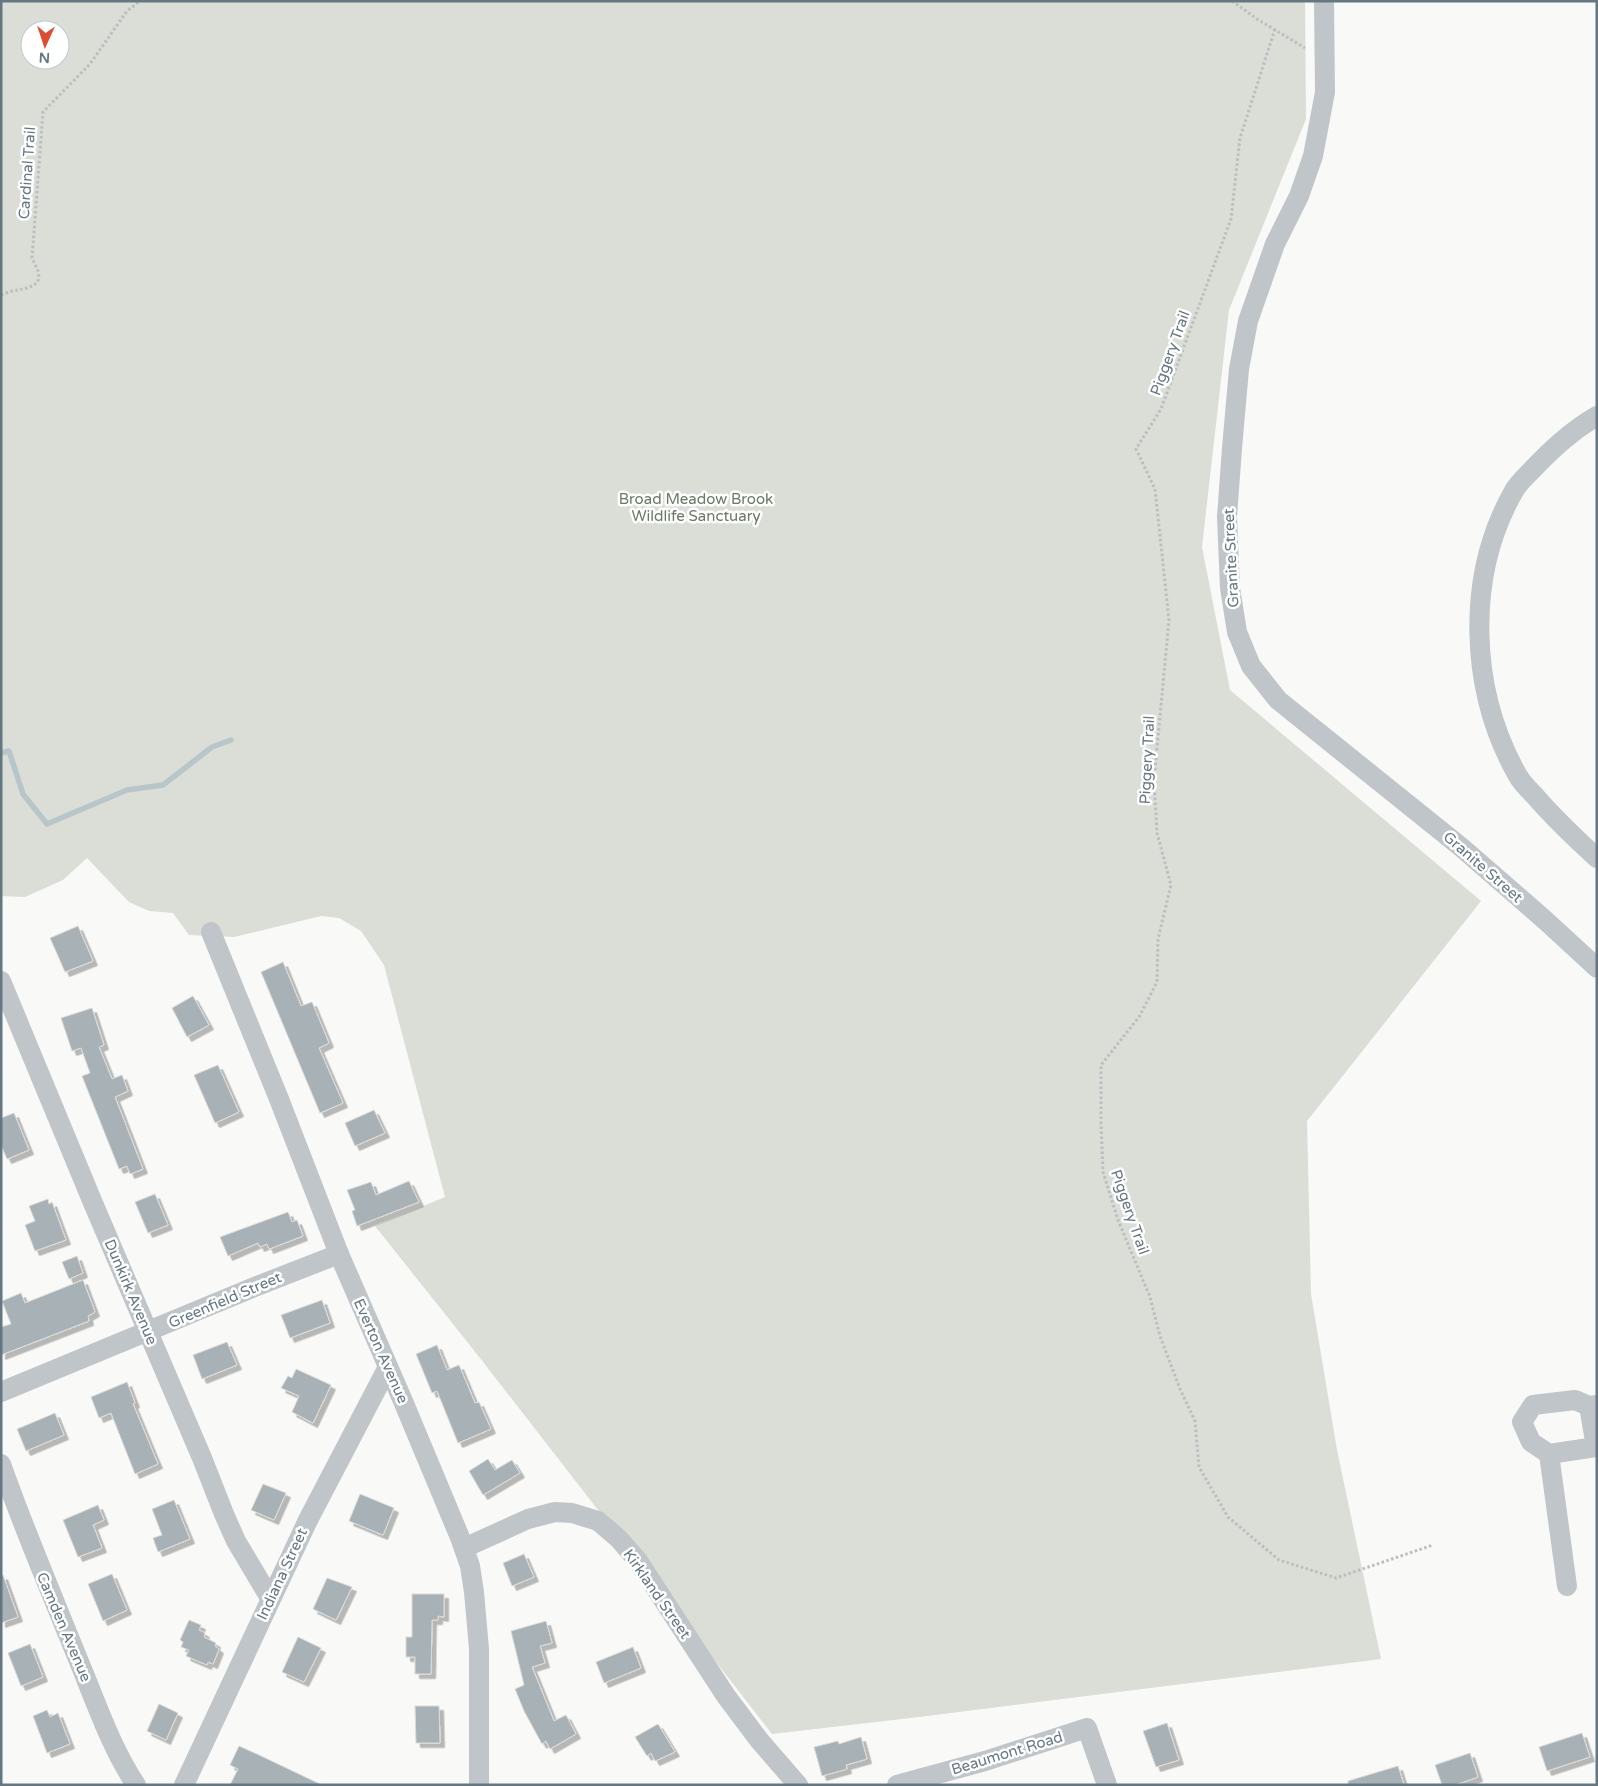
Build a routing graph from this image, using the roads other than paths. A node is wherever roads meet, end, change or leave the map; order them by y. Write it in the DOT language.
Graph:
graph roads {
  1 [pos="1324,1"];
  2 [pos="1597,416"];
  3 [pos="1597,858"];
  4 [pos="210,932"];
  5 [pos="1597,968"];
  6 [pos="1,981"];
  7 [pos="339,1254"];
  8 [pos="148,1332"];
  9 [pos="388,1367"];
  10 [pos="1,1392"];
  11 [pos="1593,1405"];
  12 [pos="1549,1454"];
  13 [pos="1,1464"];
  14 [pos="464,1548"];
  15 [pos="1567,1586"];
  16 [pos="270,1598"];
  17 [pos="136,1785"];
  18 [pos="184,1785"];
  19 [pos="479,1785"];
  20 [pos="798,1785"];
  21 [pos="897,1785"];
  22 [pos="1107,1785"];
  1 -- 5 [label="street, Granite Street"];
  2 -- 3 [label="street"];
  4 -- 7 [label="street, Everton Avenue"];
  6 -- 8 [label="street, Dunkirk Avenue"];
  7 -- 8 [label="street, Greenfield Street"];
  7 -- 9 [label="street, Everton Avenue"];
  8 -- 10 [label="street, Greenfield Street"];
  8 -- 16 [label="street, Dunkirk Avenue"];
  9 -- 14 [label="street, Everton Avenue"];
  9 -- 16 [label="street, Indiana Street"];
  11 -- 12 [label="street"];
  11 -- 12 [label="street"];
  12 -- 15 [label="street"];
  13 -- 17 [label="street, Camden Avenue"];
  14 -- 19 [label="street, Everton Avenue"];
  14 -- 20 [label="street, Kirkland Street"];
  16 -- 18 [label="street, Indiana Street"];
  21 -- 22 [label="street, Beaumont Road"];
}
